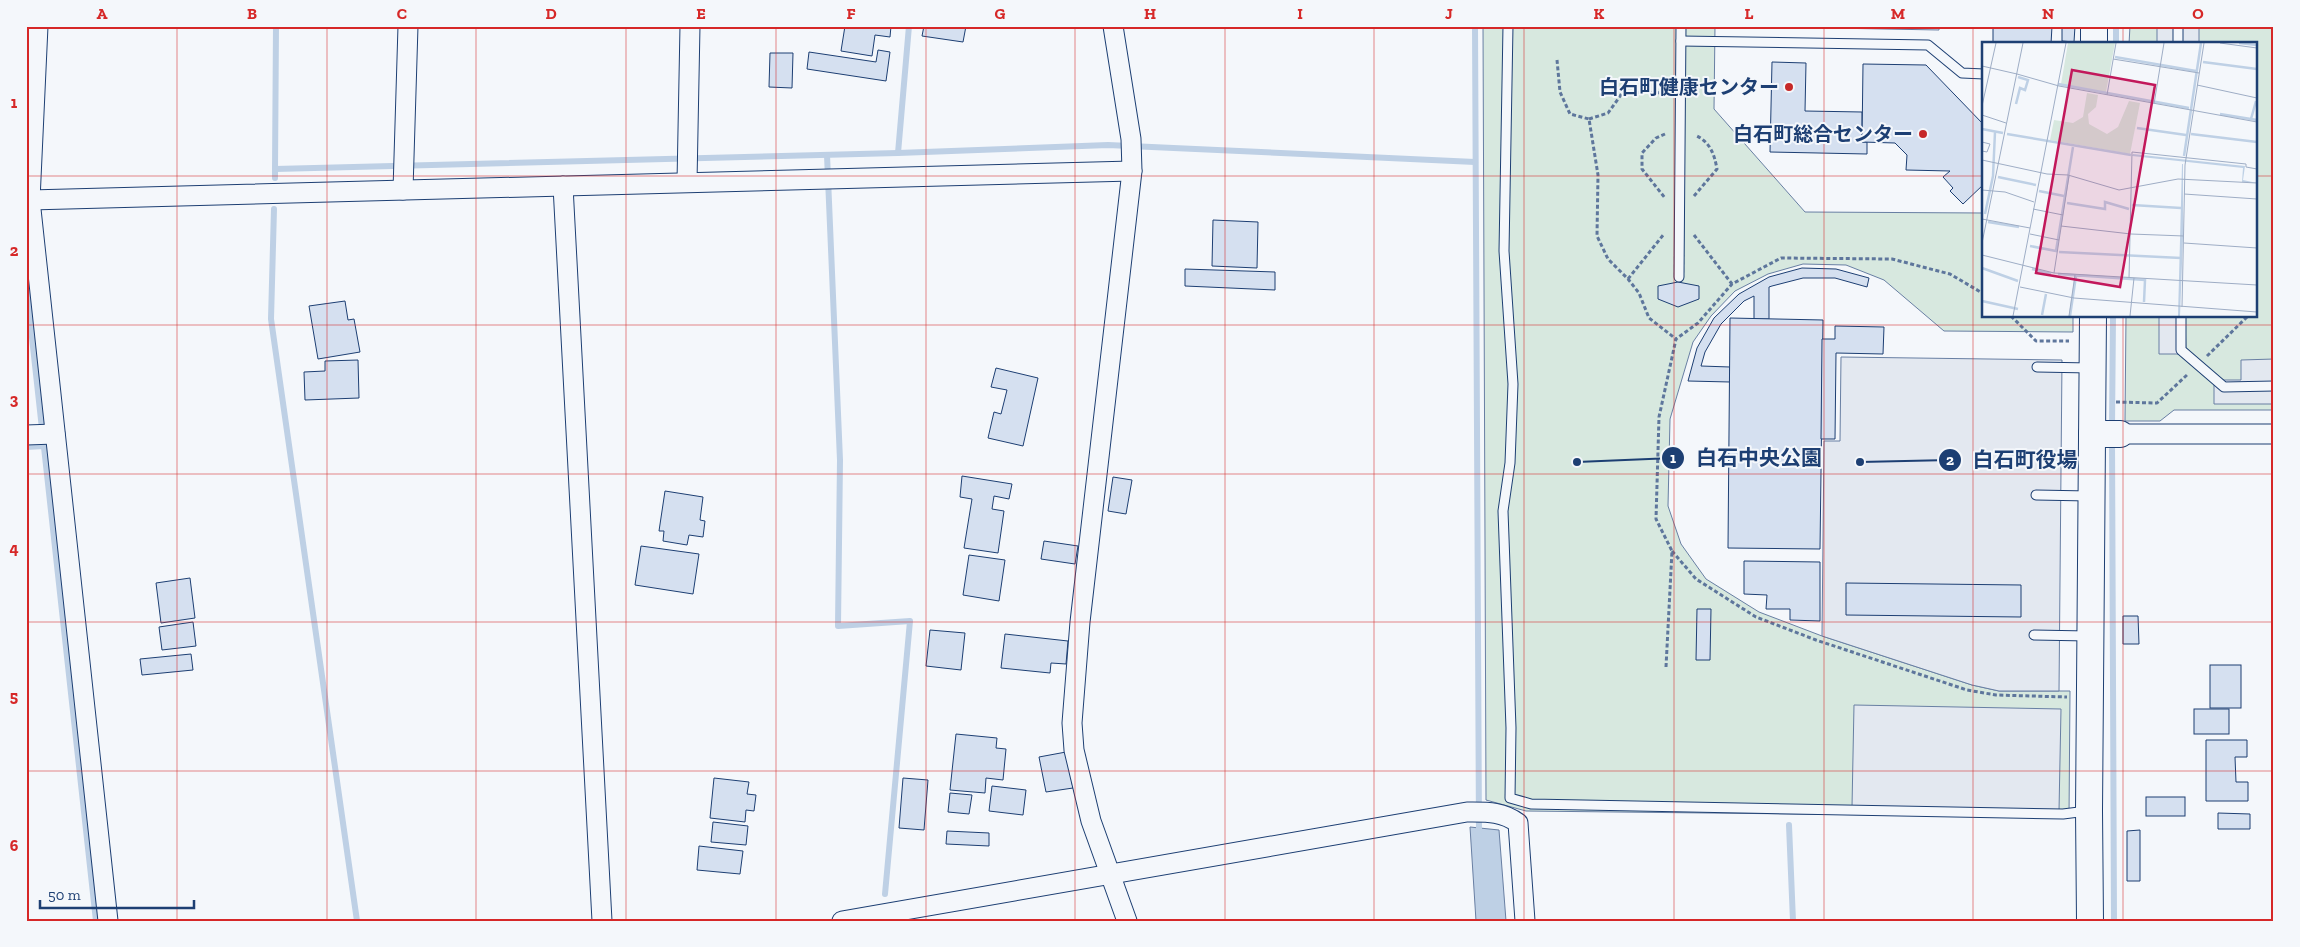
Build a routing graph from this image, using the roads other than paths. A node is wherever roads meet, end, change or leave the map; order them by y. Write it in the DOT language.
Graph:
graph roads {
  1 [pos="38,26"];
  2 [pos="408,26"];
  3 [pos="690,26"];
  4 [pos="1113,26"];
  5 [pos="1508,26"];
  6 [pos="1681,26"];
  7 [pos="2094,26"];
  8 [pos="2178,26"];
  9 [pos="1680,41"];
  10 [pos="2094,42"];
  11 [pos="2178,42"];
  12 [pos="1982,74"];
  13 [pos="1132,155"];
  14 [pos="687,165"];
  15 [pos="404,174"];
  16 [pos="563,186"];
  17 [pos="30,200"];
  18 [pos="1678,277"];
  19 [pos="2093,318"];
  20 [pos="2181,318"];
  21 [pos="2037,367"];
  22 [pos="2093,368"];
  23 [pos="2274,386"];
  24 [pos="2105,434"];
  25 [pos="2274,434"];
  26 [pos="42,435"];
  27 [pos="2036,495"];
  28 [pos="2092,496"];
  29 [pos="2034,635"];
  30 [pos="2091,636"];
  31 [pos="2089,811"];
  32 [pos="1109,873"];
  33 [pos="108,921"];
  34 [pos="602,921"];
  35 [pos="842,921"];
  36 [pos="1127,921"];
  37 [pos="1525,921"];
  38 [pos="2090,921"];
  1 -- 17 [label="street"];
  2 -- 15 [label="street"];
  3 -- 14 [label="street"];
  4 -- 13 [label="street"];
  5 -- 31 [label="lane"];
  6 -- 9 [label="lane"];
  7 -- 10 [label="street"];
  8 -- 11 [label="lane"];
  9 -- 12 [label="lane"];
  9 -- 18 [label="lane"];
  13 -- 14 [label="street"];
  13 -- 32 [label="street"];
  14 -- 16 [label="street"];
  15 -- 16 [label="street"];
  15 -- 17 [label="street"];
  16 -- 34 [label="street"];
  17 -- 26 [label="street"];
  19 -- 22 [label="street"];
  20 -- 23 [label="lane"];
  21 -- 22 [label="lane"];
  22 -- 24 [label="street"];
  24 -- 25 [label="street"];
  24 -- 28 [label="street"];
  26 -- 33 [label="street"];
  27 -- 28 [label="lane"];
  28 -- 30 [label="street"];
  29 -- 30 [label="lane"];
  30 -- 31 [label="street"];
  31 -- 38 [label="street"];
  32 -- 35 [label="street"];
  32 -- 36 [label="street"];
  32 -- 37 [label="street"];
}
